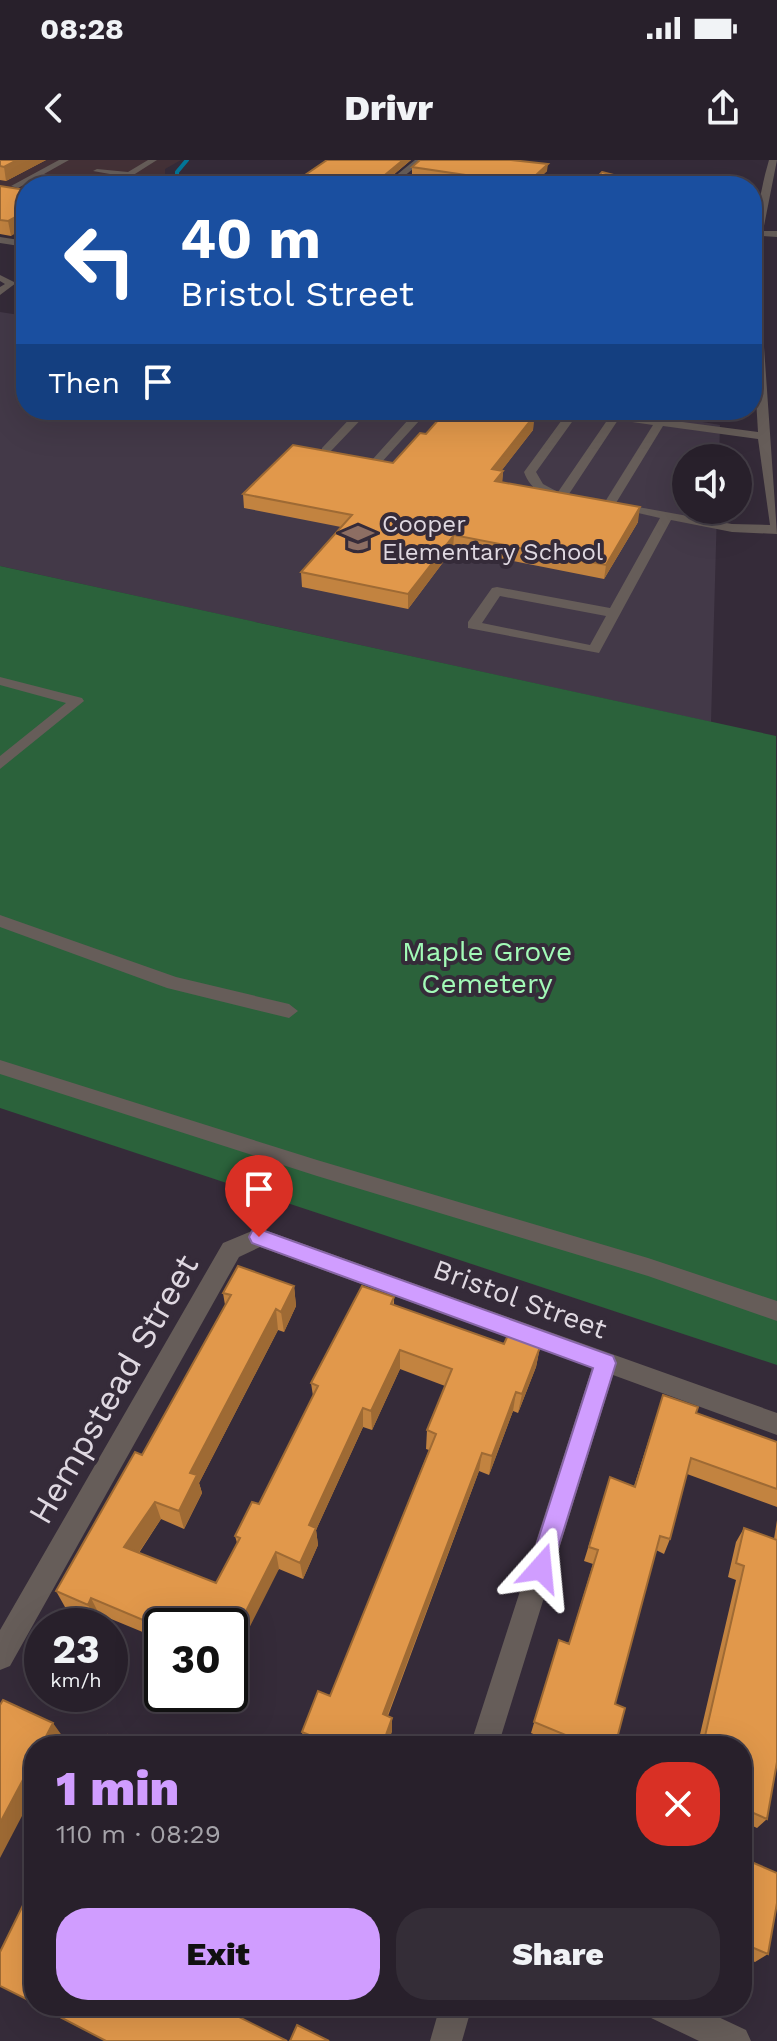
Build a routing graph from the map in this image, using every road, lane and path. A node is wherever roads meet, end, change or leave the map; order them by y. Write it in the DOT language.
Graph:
graph roads {
  1 [pos="420,160"];
  2 [pos="773,160"];
  3 [pos="149,163"];
  4 [pos="67,164"];
  5 [pos="131,164"];
  6 [pos="84,170"];
  7 [pos="35,175"];
  8 [pos="130,175"];
  9 [pos="42,176"];
  10 [pos="399,176"];
  11 [pos="772,176"];
  12 [pos="0,184"];
  13 [pos="15,186"];
  14 [pos="762,214"];
  15 [pos="0,278"];
  16 [pos="0,292"];
  17 [pos="354,420"];
  18 [pos="414,420"];
  19 [pos="564,420"];
  20 [pos="613,420"];
  21 [pos="634,420"];
  22 [pos="762,420"];
  23 [pos="659,424"];
  24 [pos="763,436"];
  25 [pos="326,450"];
  26 [pos="376,462"];
  27 [pos="561,496"];
  28 [pos="597,503"];
  29 [pos="667,516"];
  30 [pos="777,529"];
  31 [pos="614,613"];
  32 [pos="0,681"];
  33 [pos="0,764"];
  34 [pos="0,921"];
  35 [pos="289,1011"];
  36 [pos="0,1067"];
  37 [pos="243,1243"];
  38 [pos="777,1311"];
  39 [pos="605,1363"];
  40 [pos="777,1424"];
  41 [pos="0,1656"];
  42 [pos="487,1736"];
  43 [pos="453,2016"];
  44 [pos="681,2016"];
  45 [pos="446,2041"];
  46 [pos="735,2041"];
  1 -- 10 [label="street"];
  2 -- 11 [label="street"];
  3 -- 5 [label="street"];
  3 -- 8 [label="street"];
  4 -- 7 [label="street"];
  6 -- 8 [label="street"];
  7 -- 9 [label="street"];
  11 -- 14 [label="street"];
  12 -- 13 [label="street"];
  15 -- 16 [label="street"];
  17 -- 25 [label="street"];
  18 -- 26 [label="street"];
  19 -- 27 [label="street"];
  20 -- 27 [label="street"];
  21 -- 23 [label="street"];
  22 -- 24 [label="street"];
  23 -- 24 [label="street"];
  23 -- 28 [label="street"];
  24 -- 30 [label="street"];
  27 -- 28 [label="street"];
  28 -- 29 [label="street"];
  29 -- 30 [label="street"];
  29 -- 31 [label="street"];
  31 -- 31 [label="street"];
  32 -- 33 [label="street"];
  34 -- 35 [label="street"];
  36 -- 38 [label="street"];
  37 -- 39 [label="street, Bristol Street"];
  37 -- 41 [label="street, Hempstead Street"];
  39 -- 40 [label="street, Bristol Street"];
  39 -- 42 [label="street"];
  43 -- 45 [label="street"];
  44 -- 46 [label="street"];
}
